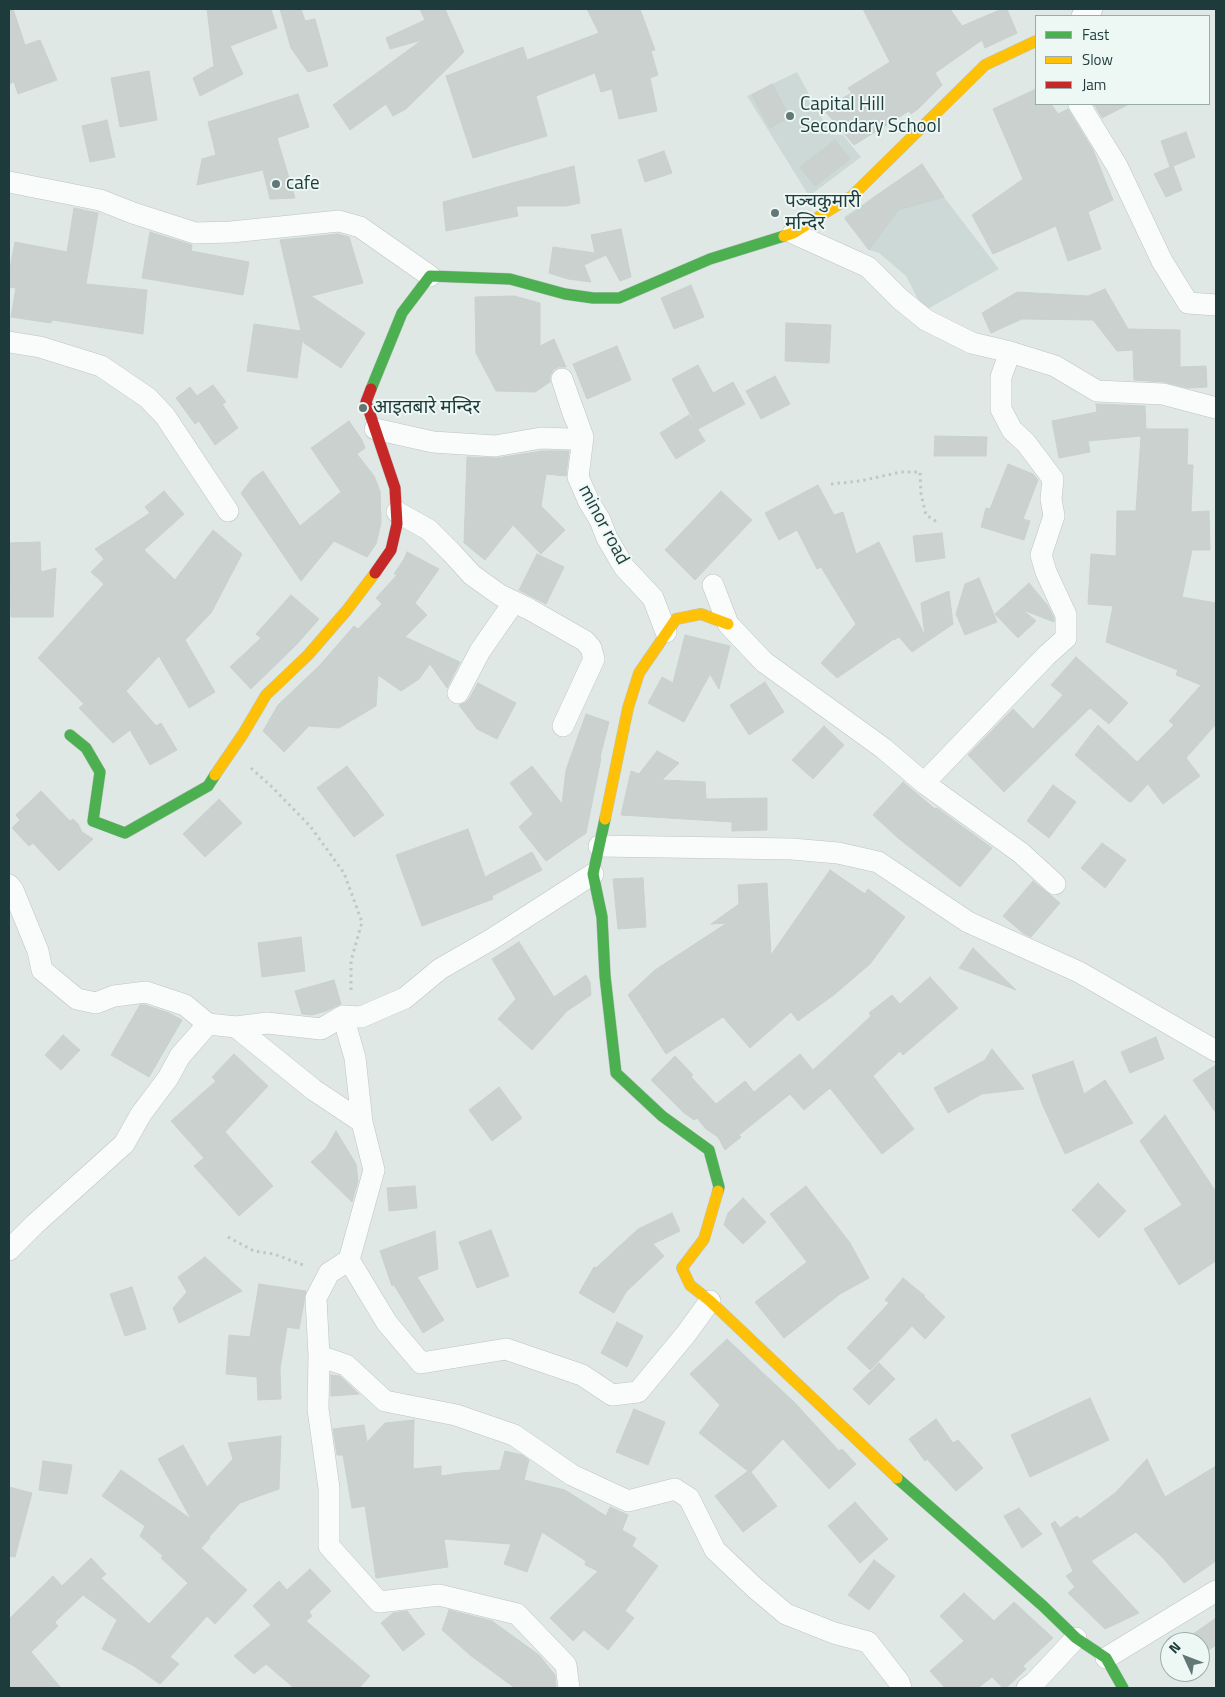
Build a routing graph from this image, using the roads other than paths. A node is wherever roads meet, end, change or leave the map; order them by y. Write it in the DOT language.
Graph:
graph roads {
  1 [pos="1035,41"];
  2 [pos="1080,105"];
  3 [pos="9,182"];
  4 [pos="793,233"];
  5 [pos="430,276"];
  6 [pos="1216,305"];
  7 [pos="9,342"];
  8 [pos="1010,352"];
  9 [pos="1216,414"];
  10 [pos="375,429"];
  11 [pos="228,511"];
  12 [pos="397,512"];
  13 [pos="714,585"];
  14 [pos="514,602"];
  15 [pos="728,624"];
  16 [pos="666,632"];
  17 [pos="458,693"];
  18 [pos="563,726"];
  19 [pos="70,735"];
  20 [pos="924,783"];
  21 [pos="599,846"];
  22 [pos="593,874"];
  23 [pos="1055,884"];
  24 [pos="9,885"];
  25 [pos="352,1016"];
  26 [pos="208,1024"];
  27 [pos="236,1027"];
  28 [pos="1216,1051"];
  29 [pos="362,1122"];
  30 [pos="9,1250"];
  31 [pos="349,1260"];
  32 [pos="710,1301"];
  33 [pos="319,1356"];
  34 [pos="1216,1591"];
  35 [pos="1076,1638"];
  36 [pos="1106,1658"];
  37 [pos="569,1688"];
  38 [pos="901,1688"];
  39 [pos="1027,1688"];
  40 [pos="1123,1688"];
  1 -- 4 [label="street"];
  2 -- 6 [label="street"];
  3 -- 5 [label="street"];
  4 -- 5 [label="street"];
  4 -- 8 [label="street"];
  5 -- 10 [label="street"];
  7 -- 11 [label="street"];
  8 -- 9 [label="street"];
  8 -- 20 [label="street"];
  10 -- 12 [label="street"];
  10 -- 16 [label="street, minor road"];
  12 -- 14 [label="street"];
  12 -- 19 [label="street"];
  13 -- 15 [label="street"];
  14 -- 17 [label="street"];
  14 -- 18 [label="street"];
  15 -- 16 [label="street"];
  15 -- 20 [label="street"];
  16 -- 21 [label="street"];
  20 -- 23 [label="street"];
  21 -- 22 [label="street"];
  21 -- 28 [label="street"];
  22 -- 25 [label="street"];
  22 -- 32 [label="street"];
  24 -- 26 [label="street"];
  25 -- 27 [label="street"];
  25 -- 29 [label="street"];
  26 -- 27 [label="street"];
  26 -- 30 [label="street"];
  27 -- 29 [label="street"];
  29 -- 31 [label="street"];
  31 -- 32 [label="street"];
  31 -- 33 [label="street"];
  32 -- 35 [label="street"];
  33 -- 37 [label="street"];
  33 -- 38 [label="street"];
  34 -- 36 [label="street"];
  35 -- 36 [label="street"];
  35 -- 39 [label="street"];
  36 -- 40 [label="street"];
}
